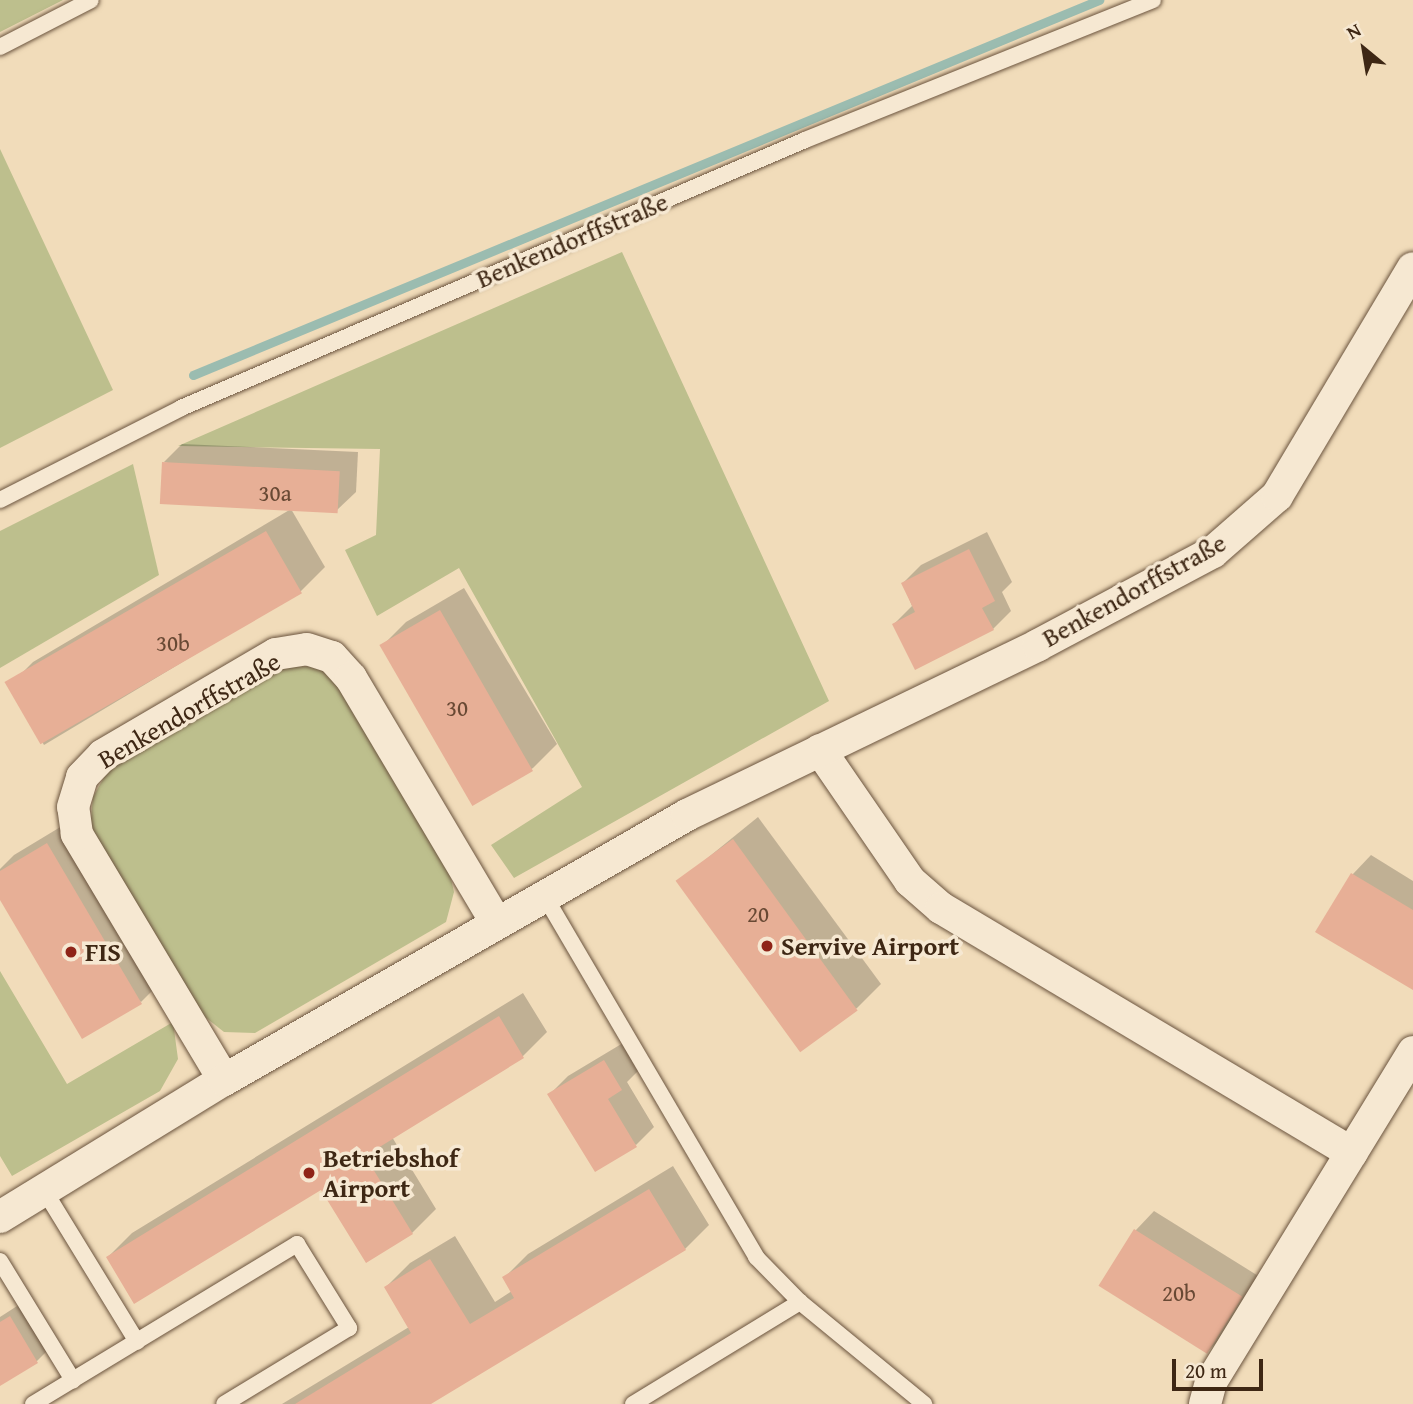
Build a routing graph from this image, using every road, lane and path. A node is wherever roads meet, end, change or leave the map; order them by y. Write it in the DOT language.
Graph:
graph roads {
  1 [pos="91,0"];
  2 [pos="1153,0"];
  3 [pos="0,47"];
  4 [pos="1413,268"];
  5 [pos="0,500"];
  6 [pos="820,750"];
  7 [pos="544,895"];
  8 [pos="496,922"];
  9 [pos="1413,1052"];
  10 [pos="224,1080"];
  11 [pos="1352,1153"];
  12 [pos="44,1190"];
  13 [pos="0,1217"];
  14 [pos="0,1261"];
  15 [pos="800,1302"];
  16 [pos="137,1342"];
  17 [pos="72,1380"];
  18 [pos="33,1404"];
  19 [pos="224,1404"];
  20 [pos="633,1404"];
  21 [pos="925,1404"];
  22 [pos="1205,1404"];
  1 -- 3 [label="lane"];
  2 -- 5 [label="lane, Benkendorffstraße"];
  4 -- 6 [label="street, Benkendorffstraße"];
  6 -- 7 [label="street, Benkendorffstraße"];
  6 -- 11 [label="street"];
  7 -- 8 [label="street, Benkendorffstraße"];
  7 -- 15 [label="lane"];
  8 -- 10 [label="street, Benkendorffstraße"];
  8 -- 10 [label="street, Benkendorffstraße"];
  9 -- 11 [label="street"];
  10 -- 12 [label="street, Benkendorffstraße"];
  11 -- 22 [label="street"];
  12 -- 13 [label="street, Benkendorffstraße"];
  12 -- 16 [label="lane"];
  14 -- 17 [label="lane"];
  15 -- 20 [label="lane"];
  15 -- 21 [label="lane"];
  16 -- 17 [label="lane"];
  16 -- 19 [label="lane"];
  17 -- 18 [label="lane"];
}
